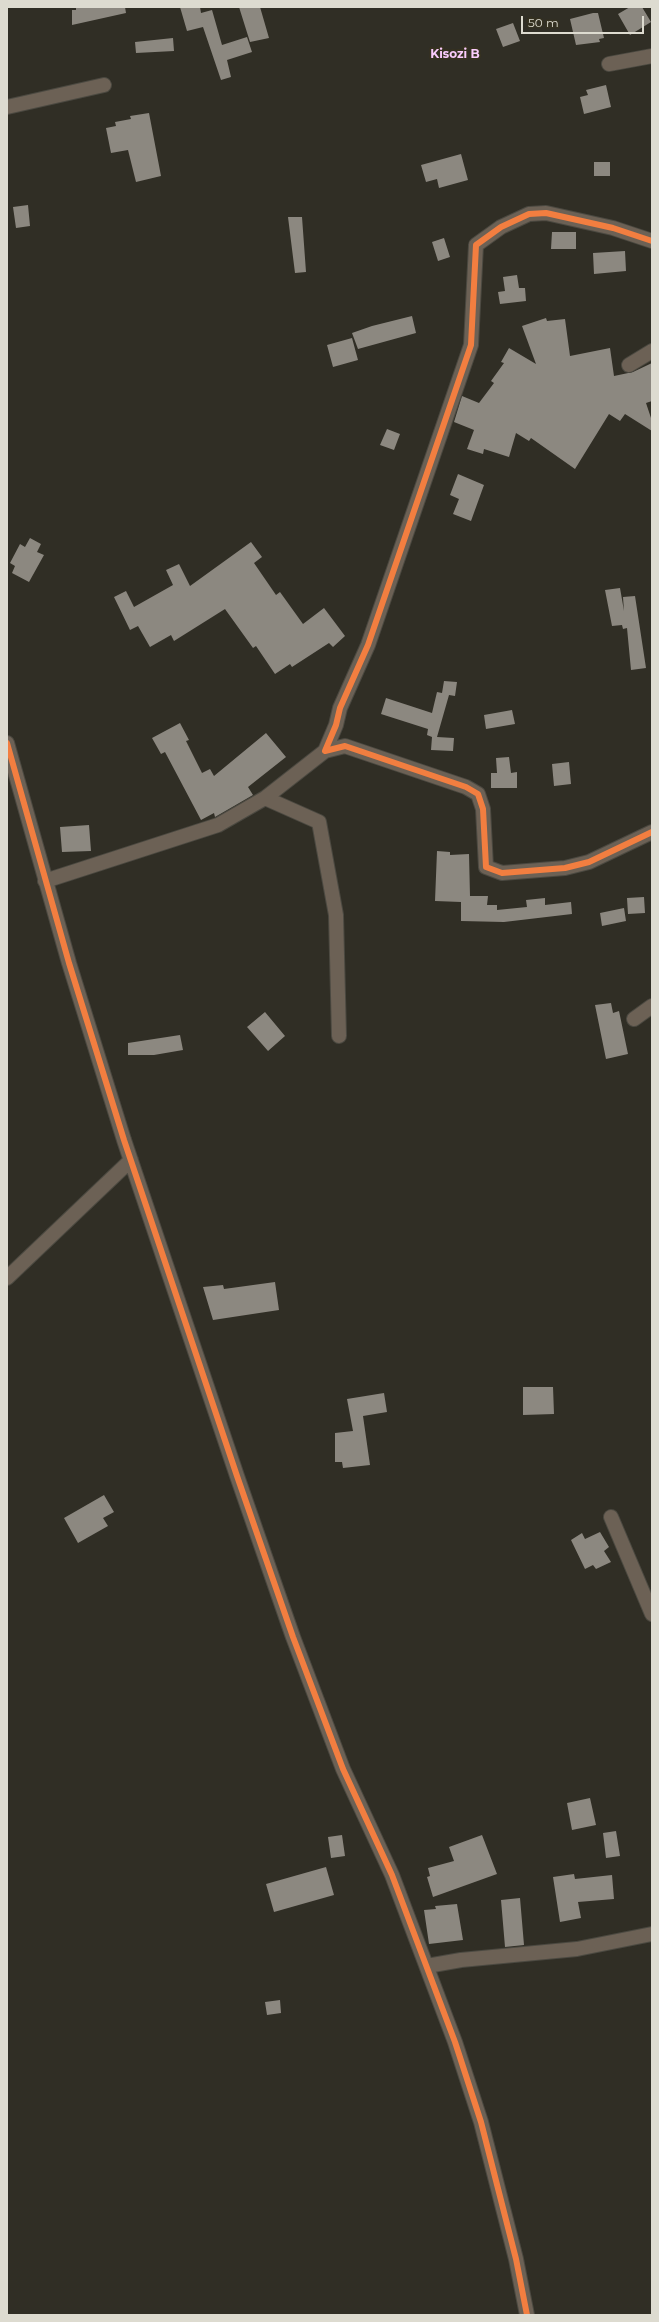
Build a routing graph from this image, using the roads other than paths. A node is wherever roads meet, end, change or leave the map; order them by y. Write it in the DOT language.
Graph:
graph roads {
  1 [pos="652,56"];
  2 [pos="609,64"];
  3 [pos="104,85"];
  4 [pos="7,107"];
  5 [pos="652,240"];
  6 [pos="652,351"];
  7 [pos="629,365"];
  8 [pos="7,743"];
  9 [pos="325,751"];
  10 [pos="265,798"];
  11 [pos="652,832"];
  12 [pos="45,881"];
  13 [pos="652,1006"];
  14 [pos="634,1019"];
  15 [pos="340,1036"];
  16 [pos="131,1160"];
  17 [pos="7,1278"];
  18 [pos="611,1517"];
  19 [pos="652,1614"];
  20 [pos="652,1934"];
  21 [pos="428,1966"];
  22 [pos="527,2315"];
  1 -- 2 [label="street"];
  3 -- 4 [label="street"];
  5 -- 9 [label="street"];
  6 -- 7 [label="street"];
  8 -- 12 [label="street"];
  9 -- 10 [label="street"];
  9 -- 11 [label="street"];
  10 -- 12 [label="street"];
  10 -- 15 [label="street"];
  12 -- 16 [label="street"];
  13 -- 14 [label="street"];
  16 -- 17 [label="street"];
  16 -- 21 [label="street"];
  18 -- 19 [label="street"];
  20 -- 21 [label="street"];
  21 -- 22 [label="street"];
}
